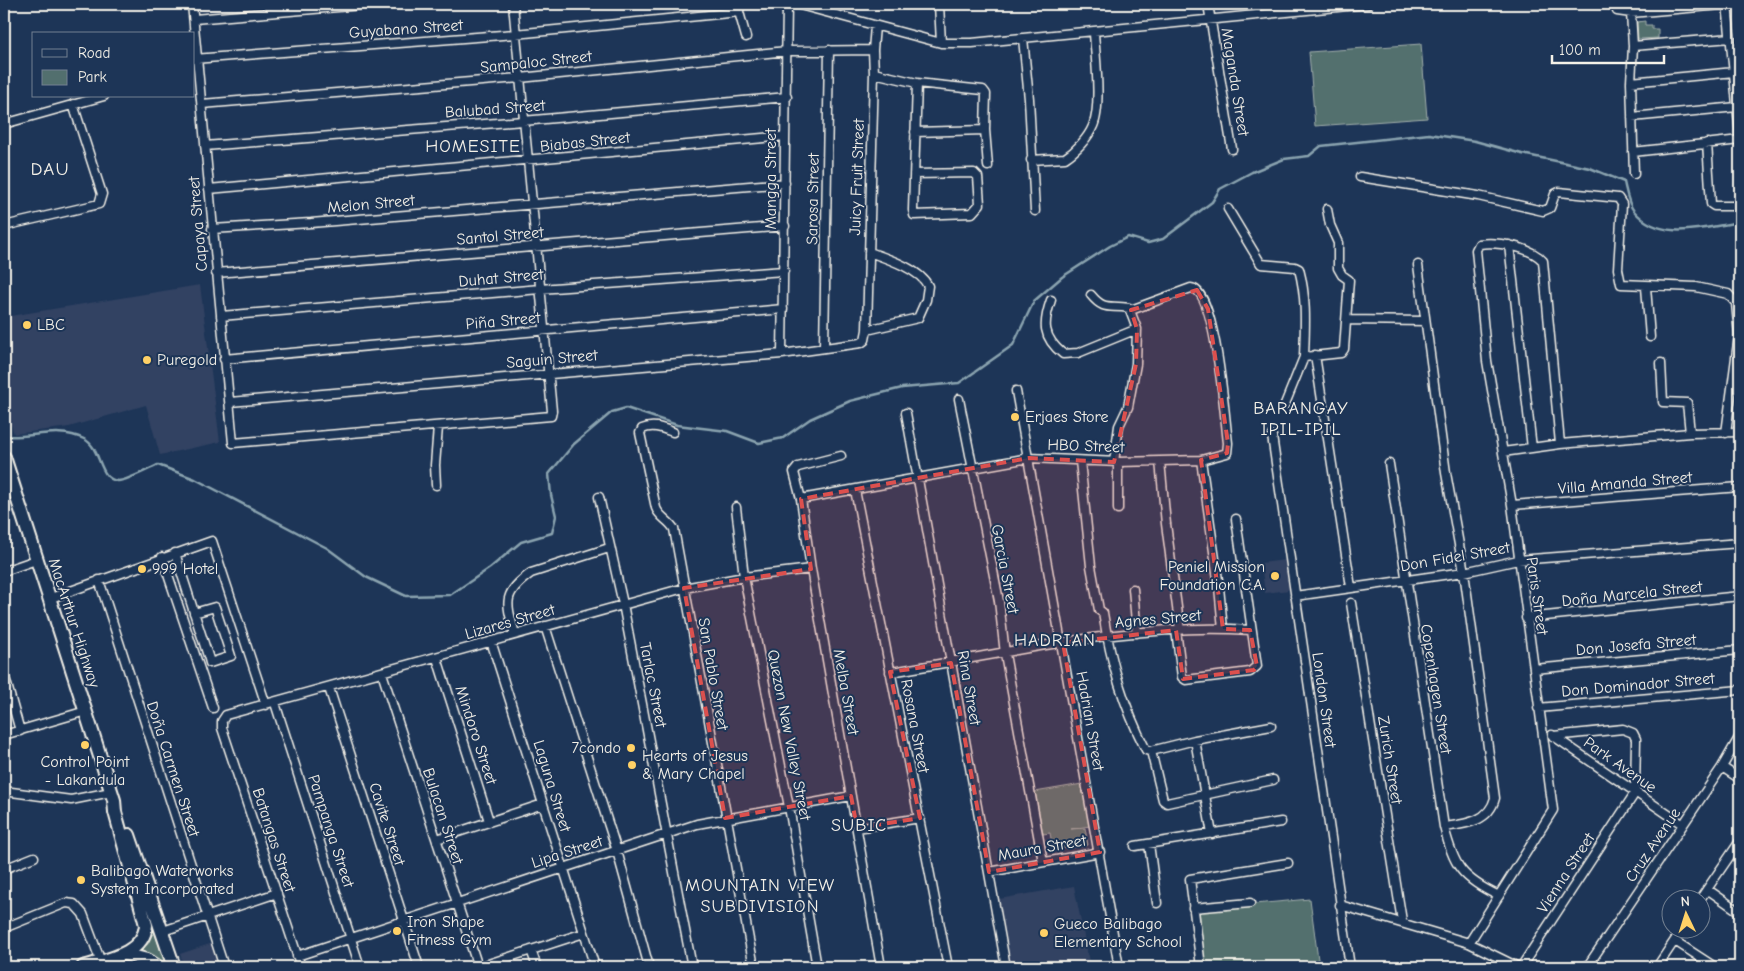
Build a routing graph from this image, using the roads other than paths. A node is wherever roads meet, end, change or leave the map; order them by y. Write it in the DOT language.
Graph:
graph roads {
  1 [pos="192,4"];
  2 [pos="374,4"];
  3 [pos="513,4"];
  4 [pos="787,4"];
  5 [pos="796,4"];
  6 [pos="939,4"];
  7 [pos="1208,4"];
  8 [pos="1368,4"];
  9 [pos="1727,4"];
  10 [pos="1733,4"];
  11 [pos="740,8"];
  12 [pos="1617,11"];
  13 [pos="1631,13"];
  14 [pos="194,19"];
  15 [pos="1211,20"];
  16 [pos="875,26"];
  17 [pos="195,32"];
  18 [pos="1094,32"];
  19 [pos="516,34"];
  20 [pos="746,37"];
  21 [pos="1023,38"];
  22 [pos="1731,38"];
  23 [pos="195,39"];
  24 [pos="941,43"];
  25 [pos="1633,46"];
  26 [pos="829,50"];
  27 [pos="873,50"];
  28 [pos="788,51"];
  29 [pos="196,59"];
  30 [pos="1734,72"];
  31 [pos="874,73"];
  32 [pos="520,78"];
  33 [pos="1631,82"];
  34 [pos="917,83"];
  35 [pos="787,97"];
  36 [pos="96,98"];
  37 [pos="73,104"];
  38 [pos="202,104"];
  39 [pos="1737,107"];
  40 [pos="1632,118"];
  41 [pos="523,121"];
  42 [pos="4,124"];
  43 [pos="985,130"];
  44 [pos="915,132"];
  45 [pos="1740,134"];
  46 [pos="785,136"];
  47 [pos="1740,140"];
  48 [pos="1707,143"];
  49 [pos="206,146"];
  50 [pos="1232,149"];
  51 [pos="1633,152"];
  52 [pos="1031,160"];
  53 [pos="527,161"];
  54 [pos="988,166"];
  55 [pos="914,174"];
  56 [pos="1634,174"];
  57 [pos="1360,177"];
  58 [pos="785,183"];
  59 [pos="209,189"];
  60 [pos="532,205"];
  61 [pos="1740,206"];
  62 [pos="1327,209"];
  63 [pos="1228,210"];
  64 [pos="1035,211"];
  65 [pos="4,226"];
  66 [pos="785,226"];
  67 [pos="212,229"];
  68 [pos="1509,245"];
  69 [pos="536,247"];
  70 [pos="869,252"];
  71 [pos="1418,265"];
  72 [pos="784,271"];
  73 [pos="216,273"];
  74 [pos="1646,287"];
  75 [pos="540,289"];
  76 [pos="1091,295"];
  77 [pos="1051,300"];
  78 [pos="783,309"];
  79 [pos="1131,310"];
  80 [pos="221,316"];
  81 [pos="1347,320"];
  82 [pos="1425,321"];
  83 [pos="1136,329"];
  84 [pos="868,330"];
  85 [pos="543,331"];
  86 [pos="1650,337"];
  87 [pos="824,348"];
  88 [pos="782,354"];
  89 [pos="1316,355"];
  90 [pos="1304,357"];
  91 [pos="224,359"];
  92 [pos="1661,363"];
  93 [pos="548,374"];
  94 [pos="1016,391"];
  95 [pos="958,399"];
  96 [pos="230,402"];
  97 [pos="1285,404"];
  98 [pos="906,413"];
  99 [pos="438,427"];
  100 [pos="673,432"];
  101 [pos="1690,432"];
  102 [pos="1740,432"];
  103 [pos="1726,433"];
  104 [pos="1272,436"];
  105 [pos="1560,444"];
  106 [pos="1532,448"];
  107 [pos="1503,452"];
  108 [pos="841,456"];
  109 [pos="4,458"];
  110 [pos="1029,458"];
  111 [pos="1200,460"];
  112 [pos="1080,461"];
  113 [pos="1160,461"];
  114 [pos="1116,462"];
  115 [pos="1389,464"];
  116 [pos="972,468"];
  117 [pos="917,477"];
  118 [pos="436,485"];
  119 [pos="1740,487"];
  120 [pos="855,490"];
  121 [pos="599,497"];
  122 [pos="801,498"];
  123 [pos="1512,505"];
  124 [pos="736,507"];
  125 [pos="1118,509"];
  126 [pos="1236,518"];
  127 [pos="1740,543"];
  128 [pos="609,548"];
  129 [pos="175,553"];
  130 [pos="162,557"];
  131 [pos="36,560"];
  132 [pos="1518,560"];
  133 [pos="811,569"];
  134 [pos="4,571"];
  135 [pos="1464,572"];
  136 [pos="744,577"];
  137 [pos="99,580"];
  138 [pos="1406,580"];
  139 [pos="1351,587"];
  140 [pos="684,588"];
  141 [pos="1133,589"];
  142 [pos="1295,596"];
  143 [pos="1740,596"];
  144 [pos="48,598"];
  145 [pos="1351,603"];
  146 [pos="623,604"];
  147 [pos="194,613"];
  148 [pos="1526,618"];
  149 [pos="545,626"];
  150 [pos="1223,629"];
  151 [pos="1178,630"];
  152 [pos="1250,630"];
  153 [pos="1137,633"];
  154 [pos="515,634"];
  155 [pos="1109,637"];
  156 [pos="491,641"];
  157 [pos="1063,643"];
  158 [pos="1740,650"];
  159 [pos="1006,654"];
  160 [pos="437,658"];
  161 [pos="951,663"];
  162 [pos="1534,669"];
  163 [pos="382,672"];
  164 [pos="890,672"];
  165 [pos="4,674"];
  166 [pos="329,688"];
  167 [pos="1740,690"];
  168 [pos="275,703"];
  169 [pos="266,705"];
  170 [pos="213,708"];
  171 [pos="1538,708"];
  172 [pos="86,711"];
  173 [pos="222,721"];
  174 [pos="1271,726"];
  175 [pos="1543,728"];
  176 [pos="20,731"];
  177 [pos="4,735"];
  178 [pos="1553,736"];
  179 [pos="1740,736"];
  180 [pos="1195,740"];
  181 [pos="1152,751"];
  182 [pos="1722,767"];
  183 [pos="1740,779"];
  184 [pos="1273,780"];
  185 [pos="4,791"];
  186 [pos="1206,793"];
  187 [pos="1634,793"];
  188 [pos="112,796"];
  189 [pos="850,796"];
  190 [pos="543,804"];
  191 [pos="789,807"];
  192 [pos="726,818"];
  193 [pos="920,818"];
  194 [pos="489,821"];
  195 [pos="1281,822"];
  196 [pos="1682,824"];
  197 [pos="1444,827"];
  198 [pos="857,828"];
  199 [pos="667,833"];
  200 [pos="1212,834"];
  201 [pos="437,839"];
  202 [pos="1150,844"];
  203 [pos="1739,844"];
  204 [pos="1135,846"];
  205 [pos="617,851"];
  206 [pos="1100,852"];
  207 [pos="34,857"];
  208 [pos="1042,862"];
  209 [pos="1288,863"];
  210 [pos="563,868"];
  211 [pos="4,869"];
  212 [pos="989,872"];
  213 [pos="1708,888"];
  214 [pos="1712,892"];
  215 [pos="276,893"];
  216 [pos="1499,896"];
  217 [pos="457,902"];
  218 [pos="1158,902"];
  219 [pos="1250,903"];
  220 [pos="1340,905"];
  221 [pos="1193,908"];
  222 [pos="1740,912"];
  223 [pos="207,917"];
  224 [pos="404,920"];
  225 [pos="1402,921"];
  226 [pos="4,928"];
  227 [pos="163,931"];
  228 [pos="584,933"];
  229 [pos="350,937"];
  230 [pos="1677,938"];
  231 [pos="1675,941"];
  232 [pos="1469,943"];
  233 [pos="531,950"];
  234 [pos="124,954"];
  235 [pos="297,956"];
  236 [pos="101,962"];
  237 [pos="83,967"];
  238 [pos="158,967"];
  239 [pos="174,967"];
  240 [pos="224,967"];
  241 [pos="301,967"];
  242 [pos="360,967"];
  243 [pos="419,967"];
  244 [pos="479,967"];
  245 [pos="536,967"];
  246 [pos="596,967"];
  247 [pos="649,967"];
  248 [pos="692,967"];
  249 [pos="754,967"];
  250 [pos="817,967"];
  251 [pos="881,967"];
  252 [pos="948,967"];
  253 [pos="1006,967"];
  254 [pos="1119,967"];
  255 [pos="1201,967"];
  256 [pos="1350,967"];
  257 [pos="1520,967"];
  258 [pos="1587,967"];
  259 [pos="1658,967"];
  260 [pos="1715,967"];
  1 -- 14 [label="street, Capaya Street"];
  2 -- 14 [label="street"];
  3 -- 19 [label="street"];
  4 -- 28 [label="street, Mangga Street"];
  5 -- 16 [label="street"];
  6 -- 24 [label="street"];
  7 -- 15 [label="street, Maganda Street"];
  8 -- 15 [label="street"];
  9 -- 10 [label="street"];
  9 -- 13 [label="street"];
  9 -- 22 [label="street"];
  11 -- 19 [label="street, Guyabano Street"];
  11 -- 20 [label="street, Guyabano Street"];
  12 -- 13 [label="street"];
  13 -- 25 [label="street"];
  14 -- 17 [label="street, Capaya Street"];
  15 -- 18 [label="street"];
  15 -- 50 [label="street, Maganda Street"];
  16 -- 24 [label="street"];
  16 -- 27 [label="street, Juicy Fruit Street"];
  18 -- 21 [label="street"];
  18 -- 52 [label="street"];
  19 -- 29 [label="street, Guyabano Street"];
  19 -- 32 [label="street"];
  21 -- 24 [label="street"];
  21 -- 52 [label="street"];
  22 -- 25 [label="street"];
  22 -- 30 [label="street"];
  23 -- 29 [label="street, Capaya Street"];
  25 -- 33 [label="street"];
  26 -- 27 [label="street, Sampaloc Street"];
  26 -- 28 [label="street, Sampaloc Street"];
  26 -- 87 [label="street, Sarosa Street"];
  27 -- 31 [label="street, Juicy Fruit Street"];
  28 -- 32 [label="street, Sampaloc Street"];
  28 -- 35 [label="street, Mangga Street"];
  29 -- 38 [label="street, Capaya Street"];
  30 -- 33 [label="street"];
  30 -- 39 [label="street"];
  31 -- 34 [label="street"];
  31 -- 70 [label="street, Juicy Fruit Street"];
  32 -- 38 [label="street, Sampaloc Street"];
  32 -- 41 [label="street"];
  33 -- 40 [label="street"];
  34 -- 43 [label="street"];
  34 -- 44 [label="street"];
  35 -- 41 [label="street, Balubad Street"];
  35 -- 46 [label="street, Mangga Street"];
  36 -- 37 [label="street"];
  37 -- 42 [label="street"];
  37 -- 65 [label="street"];
  38 -- 49 [label="street, Capaya Street"];
  39 -- 40 [label="street"];
  39 -- 45 [label="street"];
  40 -- 51 [label="street"];
  41 -- 49 [label="street, Balubad Street"];
  41 -- 53 [label="street"];
  43 -- 44 [label="street"];
  43 -- 54 [label="street"];
  44 -- 55 [label="street"];
  46 -- 53 [label="street, Biabas Street"];
  46 -- 58 [label="street, Mangga Street"];
  47 -- 48 [label="street"];
  48 -- 51 [label="street"];
  48 -- 61 [label="street"];
  49 -- 59 [label="street, Capaya Street"];
  51 -- 56 [label="street"];
  52 -- 64 [label="street"];
  53 -- 59 [label="street, Biabas Street"];
  53 -- 60 [label="street"];
  55 -- 55 [label="street"];
  57 -- 74 [label="street"];
  58 -- 60 [label="street, Melon Street"];
  58 -- 66 [label="street, Mangga Street"];
  59 -- 67 [label="street, Capaya Street"];
  60 -- 67 [label="street, Melon Street"];
  60 -- 69 [label="street"];
  62 -- 81 [label="street"];
  63 -- 90 [label="street"];
  66 -- 69 [label="street, Santol Street"];
  66 -- 72 [label="street, Mangga Street"];
  67 -- 73 [label="street, Capaya Street"];
  68 -- 105 [label="street"];
  68 -- 106 [label="street"];
  68 -- 107 [label="street, Paris Street"];
  69 -- 73 [label="street, Santol Street"];
  69 -- 75 [label="street"];
  70 -- 84 [label="street, Juicy Fruit Street"];
  70 -- 84 [label="street"];
  71 -- 82 [label="street"];
  72 -- 75 [label="street, Duhat Street"];
  72 -- 78 [label="street, Mangga Street"];
  73 -- 80 [label="street, Capaya Street"];
  74 -- 86 [label="street"];
  74 -- 103 [label="street"];
  75 -- 80 [label="street, Duhat Street"];
  75 -- 85 [label="street"];
  76 -- 79 [label="street"];
  77 -- 83 [label="street"];
  78 -- 85 [label="street, Piña Street"];
  78 -- 88 [label="street, Mangga Street"];
  79 -- 83 [label="street"];
  79 -- 111 [label="street, HBO Street"];
  80 -- 91 [label="street, Capaya Street"];
  81 -- 82 [label="street"];
  81 -- 89 [label="street"];
  82 -- 135 [label="street"];
  83 -- 114 [label="street"];
  84 -- 87 [label="street, Saguin Street"];
  85 -- 91 [label="street, Piña Street"];
  85 -- 93 [label="street"];
  87 -- 88 [label="street, Saguin Street"];
  88 -- 93 [label="street, Saguin Street"];
  89 -- 90 [label="street"];
  89 -- 139 [label="street"];
  90 -- 97 [label="street"];
  91 -- 96 [label="street, Capaya Street"];
  92 -- 101 [label="street"];
  93 -- 96 [label="street, Saguin Street"];
  93 -- 99 [label="street"];
  94 -- 110 [label="street, Hadrian Street"];
  95 -- 116 [label="street, Garcia Street"];
  96 -- 99 [label="street, Capaya Street"];
  98 -- 117 [label="street, Rina Street"];
  99 -- 118 [label="street"];
  100 -- 140 [label="street, San Pablo Street"];
  101 -- 103 [label="street"];
  101 -- 105 [label="street"];
  102 -- 103 [label="street"];
  104 -- 142 [label="street, London Street"];
  105 -- 106 [label="street"];
  106 -- 107 [label="street"];
  107 -- 123 [label="street, Paris Street"];
  108 -- 122 [label="street, Melba Street"];
  109 -- 131 [label="highway, MacArthur Highway"];
  110 -- 112 [label="street, HBO Street"];
  110 -- 116 [label="street, HBO Street"];
  110 -- 157 [label="street, Hadrian Street"];
  111 -- 113 [label="street, HBO Street"];
  111 -- 150 [label="street"];
  112 -- 114 [label="street, HBO Street"];
  112 -- 155 [label="street"];
  113 -- 114 [label="street, HBO Street"];
  113 -- 151 [label="street"];
  114 -- 125 [label="street"];
  115 -- 138 [label="street, Copenhagen Street"];
  116 -- 117 [label="street, HBO Street"];
  116 -- 159 [label="street, Garcia Street"];
  117 -- 120 [label="street, HBO Street"];
  117 -- 161 [label="street, Rina Street"];
  119 -- 123 [label="street, Villa Amanda Street"];
  120 -- 122 [label="street, HBO Street"];
  120 -- 164 [label="street, Rosana Street"];
  121 -- 128 [label="street, Tarlac Street"];
  122 -- 133 [label="street, Melba Street"];
  123 -- 132 [label="street, Paris Street"];
  124 -- 136 [label="street, Quezon New Valley Street"];
  126 -- 152 [label="street"];
  127 -- 132 [label="street, Don Fidel Street"];
  128 -- 146 [label="street, Tarlac Street"];
  128 -- 154 [label="street"];
  129 -- 130 [label="street"];
  129 -- 147 [label="street"];
  129 -- 169 [label="street"];
  130 -- 137 [label="street"];
  130 -- 170 [label="street"];
  131 -- 134 [label="street"];
  131 -- 144 [label="highway, MacArthur Highway"];
  132 -- 135 [label="street, Don Fidel Street"];
  132 -- 148 [label="street, Paris Street"];
  133 -- 136 [label="street, Lizares Street"];
  133 -- 189 [label="street, Melba Street"];
  135 -- 138 [label="street, Don Fidel Street"];
  135 -- 197 [label="street"];
  136 -- 140 [label="street, Lizares Street"];
  136 -- 191 [label="street, Quezon New Valley Street"];
  137 -- 144 [label="street"];
  137 -- 223 [label="street, Doña Carmen Street"];
  138 -- 139 [label="street, Don Fidel Street"];
  138 -- 197 [label="street, Copenhagen Street"];
  139 -- 142 [label="street, Don Fidel Street"];
  140 -- 146 [label="street, Lizares Street"];
  140 -- 192 [label="street, San Pablo Street"];
  141 -- 153 [label="street"];
  142 -- 220 [label="street, London Street"];
  143 -- 148 [label="street, Doña Marcela Street"];
  144 -- 172 [label="highway, MacArthur Highway"];
  145 -- 225 [label="street, Zurich Street"];
  146 -- 149 [label="street, Lizares Street"];
  146 -- 199 [label="street, Tarlac Street"];
  147 -- 147 [label="street"];
  148 -- 162 [label="street, Paris Street"];
  149 -- 154 [label="street, Lizares Street"];
  149 -- 205 [label="street"];
  150 -- 151 [label="street, Agnes Street"];
  150 -- 152 [label="street, Agnes Street"];
  151 -- 152 [label="street"];
  151 -- 153 [label="street, Agnes Street"];
  153 -- 155 [label="street, Agnes Street"];
  154 -- 156 [label="street, Lizares Street"];
  155 -- 157 [label="street, Agnes Street"];
  155 -- 181 [label="street"];
  156 -- 160 [label="street, Lizares Street"];
  156 -- 190 [label="street, Laguna Street"];
  157 -- 159 [label="street, Agnes Street"];
  157 -- 206 [label="street, Hadrian Street"];
  158 -- 162 [label="street, Don Josefa Street"];
  159 -- 161 [label="street, Agnes Street"];
  159 -- 208 [label="street, Garcia Street"];
  160 -- 163 [label="street, Lizares Street"];
  160 -- 194 [label="street, Mindoro Street"];
  161 -- 164 [label="street, Agnes Street"];
  161 -- 212 [label="street, Rina Street"];
  162 -- 171 [label="street, Paris Street"];
  163 -- 166 [label="street, Lizares Street"];
  163 -- 201 [label="street, Bulacan Street"];
  164 -- 193 [label="street, Rosana Street"];
  165 -- 176 [label="street"];
  166 -- 168 [label="street, Lizares Street"];
  166 -- 224 [label="street, Cavite Street"];
  167 -- 171 [label="street, Don Dominador Street"];
  168 -- 169 [label="street, Lizares Street"];
  168 -- 229 [label="street, Pampanga Street"];
  169 -- 173 [label="street, Lizares Street"];
  171 -- 175 [label="street, Paris Street"];
  172 -- 176 [label="street"];
  172 -- 188 [label="highway, MacArthur Highway"];
  173 -- 215 [label="street, Batangas Street"];
  174 -- 180 [label="street"];
  175 -- 178 [label="street, Park Avenue"];
  175 -- 216 [label="street, Paris Street"];
  176 -- 177 [label="street"];
  178 -- 187 [label="street, Park Avenue"];
  178 -- 187 [label="street"];
  179 -- 182 [label="street, Cruz Avenue"];
  180 -- 181 [label="street"];
  180 -- 186 [label="street"];
  181 -- 186 [label="street"];
  182 -- 183 [label="street"];
  182 -- 196 [label="street, Cruz Avenue"];
  184 -- 186 [label="street"];
  185 -- 188 [label="street"];
  186 -- 200 [label="street"];
  187 -- 196 [label="street, Park Avenue"];
  187 -- 257 [label="street, Vienna Street"];
  188 -- 227 [label="highway, MacArthur Highway"];
  188 -- 234 [label="highway, MacArthur Highway"];
  189 -- 191 [label="street, Lipa Street"];
  189 -- 198 [label="street, Melba Street"];
  190 -- 194 [label="street"];
  190 -- 210 [label="street, Laguna Street"];
  191 -- 192 [label="street, Lipa Street"];
  191 -- 250 [label="street, Quezon New Valley Street"];
  192 -- 199 [label="street, Lipa Street"];
  192 -- 249 [label="street, San Pablo Street"];
  193 -- 198 [label="street"];
  193 -- 252 [label="street, Rosana Street"];
  194 -- 201 [label="street"];
  195 -- 200 [label="street"];
  196 -- 258 [label="street, Cruz Avenue"];
  197 -- 216 [label="street, Copenhagen Street"];
  198 -- 251 [label="street, Melba Street"];
  199 -- 205 [label="street, Lipa Street"];
  199 -- 248 [label="street, Tarlac Street"];
  200 -- 202 [label="street"];
  201 -- 217 [label="street, Bulacan Street"];
  202 -- 204 [label="street"];
  202 -- 218 [label="street"];
  203 -- 213 [label="street"];
  205 -- 210 [label="street, Lipa Street"];
  205 -- 247 [label="street"];
  206 -- 208 [label="street, Maura Street"];
  206 -- 254 [label="street, Hadrian Street"];
  207 -- 211 [label="street"];
  208 -- 212 [label="street, Maura Street"];
  209 -- 221 [label="street"];
  210 -- 217 [label="street, Lipa Street"];
  210 -- 228 [label="street, Laguna Street"];
  212 -- 253 [label="street, Rina Street"];
  214 -- 222 [label="street"];
  215 -- 223 [label="street"];
  215 -- 235 [label="street, Batangas Street"];
  216 -- 232 [label="street, Paris Street"];
  217 -- 224 [label="street, Lipa Street"];
  217 -- 244 [label="street, Bulacan Street"];
  219 -- 221 [label="street"];
  220 -- 225 [label="street"];
  220 -- 256 [label="street, London Street"];
  221 -- 255 [label="street"];
  223 -- 227 [label="street"];
  223 -- 240 [label="street, Doña Carmen Street"];
  224 -- 229 [label="street, Lipa Street"];
  224 -- 243 [label="street, Cavite Street"];
  225 -- 232 [label="street"];
  226 -- 236 [label="street"];
  227 -- 239 [label="highway, MacArthur Highway"];
  228 -- 233 [label="street"];
  228 -- 246 [label="street, Laguna Street"];
  229 -- 235 [label="street, Lipa Street"];
  229 -- 242 [label="street, Pampanga Street"];
  230 -- 231 [label="street"];
  231 -- 259 [label="street"];
  231 -- 260 [label="street"];
  232 -- 257 [label="street"];
  233 -- 244 [label="street"];
  233 -- 245 [label="street"];
  234 -- 236 [label="highway, MacArthur Highway"];
  234 -- 238 [label="highway"];
  235 -- 241 [label="street, Batangas Street"];
  236 -- 237 [label="highway, MacArthur Highway"];
}
